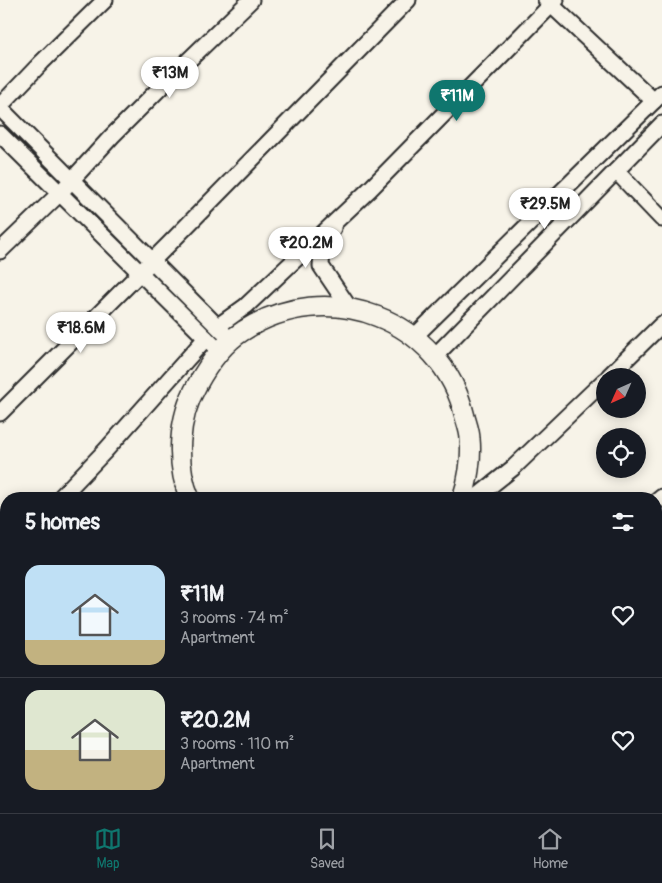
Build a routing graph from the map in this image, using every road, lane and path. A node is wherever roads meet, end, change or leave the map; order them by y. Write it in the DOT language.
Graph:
graph roads {
  1 [pos="93,0"];
  2 [pos="105,0"];
  3 [pos="251,0"];
  4 [pos="408,0"];
  5 [pos="551,2"];
  6 [pos="0,93"];
  7 [pos="658,97"];
  8 [pos="0,107"];
  9 [pos="662,124"];
  10 [pos="0,134"];
  11 [pos="616,171"];
  12 [pos="71,180"];
  13 [pos="60,193"];
  14 [pos="662,219"];
  15 [pos="336,220"];
  16 [pos="0,251"];
  17 [pos="153,260"];
  18 [pos="140,274"];
  19 [pos="350,309"];
  20 [pos="662,324"];
  21 [pos="218,326"];
  22 [pos="414,337"];
  23 [pos="206,338"];
  24 [pos="226,346"];
  25 [pos="435,356"];
  26 [pos="617,368"];
  27 [pos="596,389"];
  28 [pos="0,413"];
  29 [pos="66,492"];
  30 [pos="187,492"];
  31 [pos="465,492"];
  32 [pos="483,492"];
  1 -- 6 [label="street"];
  2 -- 8 [label="street"];
  3 -- 12 [label="street"];
  4 -- 17 [label="street"];
  5 -- 7 [label="street"];
  5 -- 15 [label="street"];
  7 -- 22 [label="street"];
  8 -- 12 [label="street"];
  9 -- 11 [label="street"];
  10 -- 13 [label="street"];
  11 -- 14 [label="street"];
  11 -- 25 [label="street"];
  12 -- 13 [label="street"];
  12 -- 17 [label="street"];
  13 -- 16 [label="street"];
  13 -- 18 [label="street"];
  15 -- 19 [label="street"];
  15 -- 21 [label="street"];
  17 -- 18 [label="street"];
  17 -- 21 [label="street"];
  18 -- 23 [label="street"];
  18 -- 28 [label="street"];
  19 -- 22 [label="street"];
  19 -- 24 [label="street"];
  20 -- 26 [label="street"];
  21 -- 24 [label="street"];
  22 -- 25 [label="street"];
  23 -- 24 [label="street"];
  23 -- 29 [label="street"];
  24 -- 30 [label="street"];
  25 -- 31 [label="street"];
  27 -- 32 [label="street"];
}
